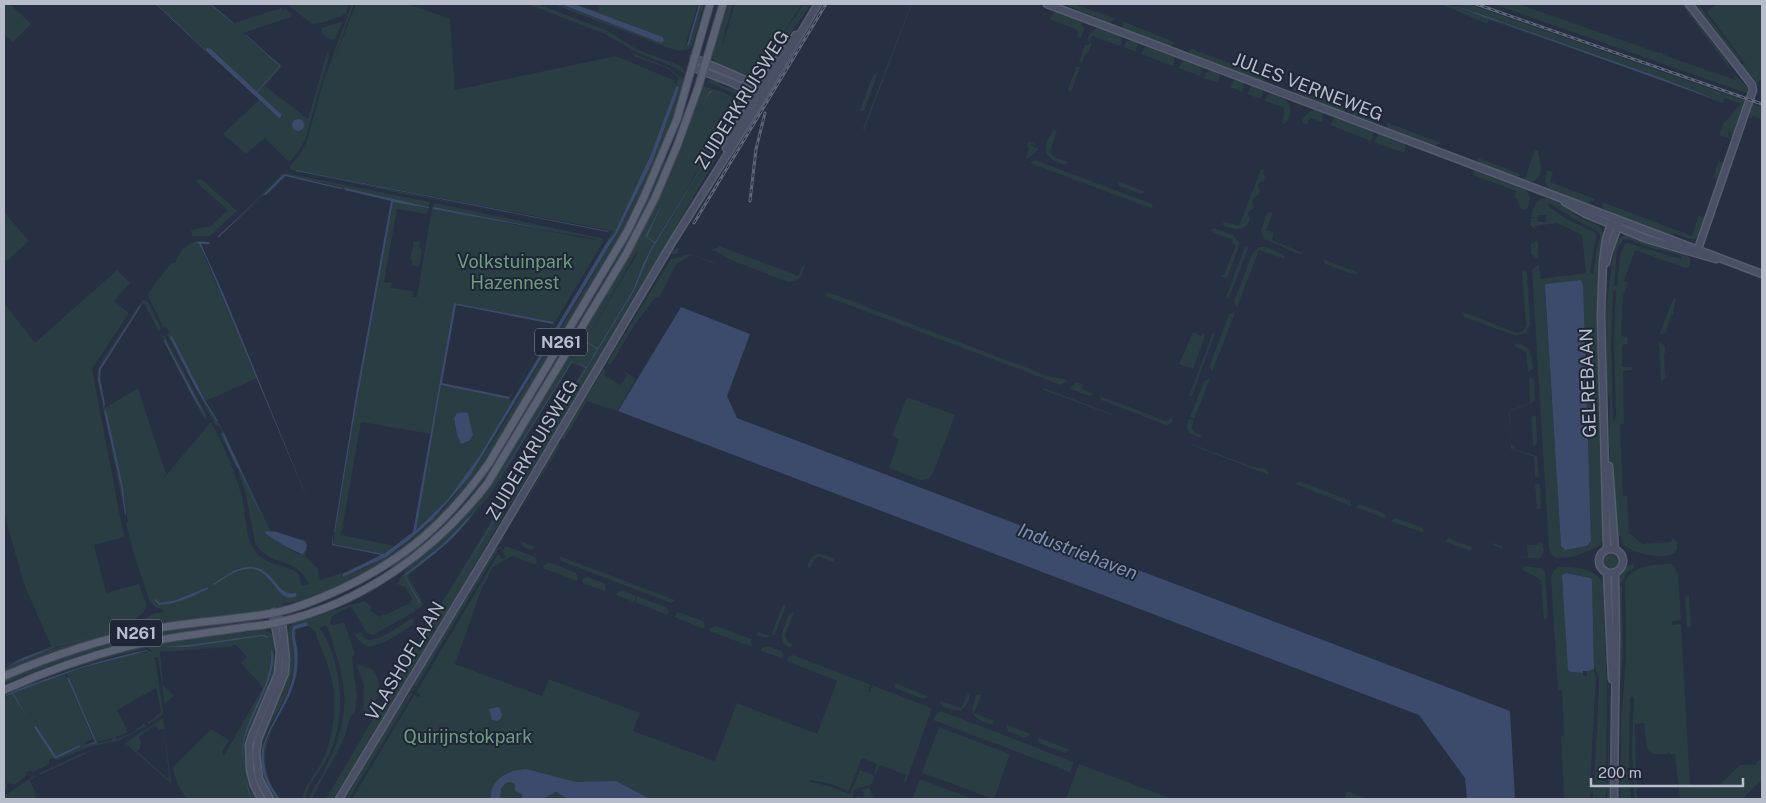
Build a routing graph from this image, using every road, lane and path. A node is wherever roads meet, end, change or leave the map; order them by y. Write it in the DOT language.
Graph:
graph roads {
  1 [pos="710,4"];
  2 [pos="723,4"];
  3 [pos="818,4"];
  4 [pos="1047,4"];
  5 [pos="1689,4"];
  6 [pos="809,19"];
  7 [pos="694,58"];
  8 [pos="706,62"];
  9 [pos="692,67"];
  10 [pos="703,71"];
  11 [pos="761,86"];
  12 [pos="768,89"];
  13 [pos="756,94"];
  14 [pos="762,98"];
  15 [pos="700,196"];
  16 [pos="1612,221"];
  17 [pos="1619,224"];
  18 [pos="1698,249"];
  19 [pos="1720,259"];
  20 [pos="1762,274"];
  21 [pos="497,538"];
  22 [pos="1607,549"];
  23 [pos="1615,549"];
  24 [pos="1607,572"];
  25 [pos="1616,572"];
  26 [pos="274,612"];
  27 [pos="282,622"];
  28 [pos="274,624"];
  29 [pos="4,676"];
  30 [pos="4,690"];
  31 [pos="261,799"];
  32 [pos="270,799"];
  33 [pos="340,799"];
  34 [pos="1612,799"];
  1 -- 7 [label="main road, N261"];
  2 -- 8 [label="main road, N261"];
  3 -- 6 [label="street, ZUIDERKRUISWEG"];
  4 -- 16 [label="street, JULES VERNEWEG"];
  5 -- 18 [label="street"];
  6 -- 11 [label="street, ZUIDERKRUISWEG"];
  6 -- 12 [label="street, ZUIDERKRUISWEG"];
  7 -- 8 [label="street"];
  7 -- 9 [label="main road, N261"];
  8 -- 10 [label="main road, N261"];
  8 -- 11 [label="street"];
  9 -- 10 [label="street"];
  9 -- 26 [label="main road, N261"];
  10 -- 13 [label="street"];
  10 -- 27 [label="main road, N261"];
  11 -- 12 [label="street"];
  11 -- 13 [label="street, ZUIDERKRUISWEG"];
  12 -- 14 [label="street, ZUIDERKRUISWEG"];
  13 -- 14 [label="street"];
  13 -- 15 [label="street, ZUIDERKRUISWEG"];
  14 -- 15 [label="street, ZUIDERKRUISWEG"];
  15 -- 21 [label="street, ZUIDERKRUISWEG"];
  16 -- 17 [label="street, JULES VERNEWEG"];
  16 -- 22 [label="street, GELREBAAN"];
  17 -- 18 [label="street, JULES VERNEWEG"];
  17 -- 19 [label="street, JULES VERNEWEG"];
  17 -- 23 [label="street, GELREBAAN"];
  18 -- 19 [label="street, JULES VERNEWEG"];
  19 -- 20 [label="street, JULES VERNEWEG"];
  21 -- 33 [label="street, VLASHOFLAAN"];
  22 -- 23 [label="street"];
  22 -- 24 [label="street"];
  23 -- 25 [label="street"];
  24 -- 25 [label="street"];
  24 -- 34 [label="street"];
  25 -- 34 [label="street"];
  26 -- 27 [label="street"];
  26 -- 28 [label="street"];
  26 -- 29 [label="main road, N261"];
  27 -- 28 [label="main road, N261"];
  27 -- 32 [label="street"];
  28 -- 30 [label="main road, N261"];
  28 -- 31 [label="street"];
}
